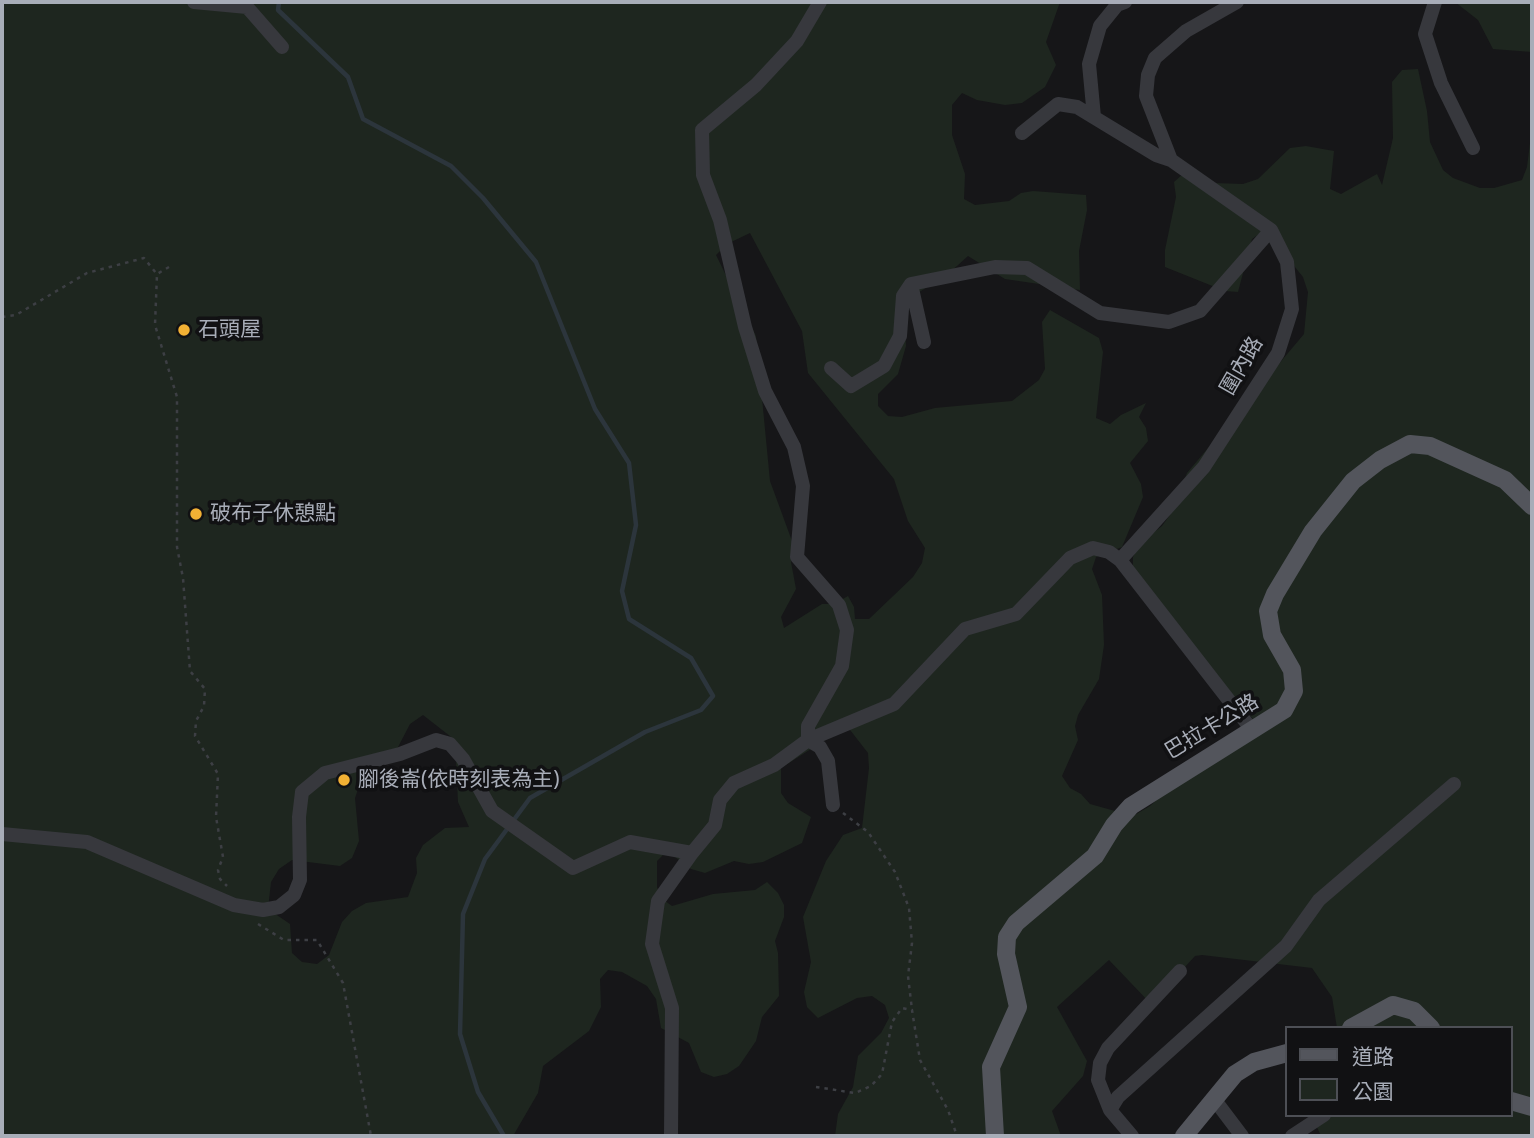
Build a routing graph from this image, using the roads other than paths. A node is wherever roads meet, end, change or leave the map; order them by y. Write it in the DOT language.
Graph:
graph roads {
  1 [pos="194,2"];
  2 [pos="820,2"];
  3 [pos="1125,2"];
  4 [pos="1237,2"];
  5 [pos="1435,2"];
  6 [pos="282,47"];
  7 [pos="1094,117"];
  8 [pos="1022,133"];
  9 [pos="1473,148"];
  10 [pos="1171,160"];
  11 [pos="1271,230"];
  12 [pos="911,284"];
  13 [pos="924,342"];
  14 [pos="831,368"];
  15 [pos="1532,506"];
  16 [pos="1120,561"];
  17 [pos="1252,730"];
  18 [pos="808,740"];
  19 [pos="1454,783"];
  20 [pos="833,806"];
  21 [pos="2,834"];
  22 [pos="692,853"];
  23 [pos="1180,971"];
  24 [pos="1355,1026"];
  25 [pos="1429,1026"];
  26 [pos="1286,1054"];
  27 [pos="1214,1099"];
  28 [pos="1513,1102"];
  29 [pos="1532,1107"];
  30 [pos="1110,1110"];
  31 [pos="1321,1117"];
  32 [pos="671,1136"];
  33 [pos="995,1136"];
  34 [pos="1132,1136"];
  35 [pos="1184,1136"];
  36 [pos="1242,1136"];
  37 [pos="1292,1136"];
  1 -- 6 [label="street"];
  2 -- 18 [label="street"];
  3 -- 7 [label="street"];
  4 -- 10 [label="street"];
  5 -- 9 [label="street"];
  7 -- 8 [label="street, 圍內路"];
  7 -- 10 [label="street, 圍內路"];
  10 -- 11 [label="street, 圍內路"];
  11 -- 12 [label="street"];
  11 -- 16 [label="street, 圍內路"];
  12 -- 13 [label="street"];
  12 -- 14 [label="street"];
  15 -- 17 [label="main road, 巴拉卡公路"];
  16 -- 17 [label="street"];
  16 -- 18 [label="street"];
  17 -- 33 [label="main road, 巴拉卡公路"];
  18 -- 20 [label="street"];
  18 -- 22 [label="street"];
  19 -- 30 [label="street"];
  21 -- 22 [label="street"];
  22 -- 32 [label="street"];
  23 -- 30 [label="street"];
  24 -- 25 [label="main road"];
  26 -- 27 [label="main road"];
  27 -- 35 [label="main road"];
  27 -- 36 [label="street"];
  28 -- 29 [label="main road"];
  30 -- 34 [label="street"];
  31 -- 37 [label="street"];
}
